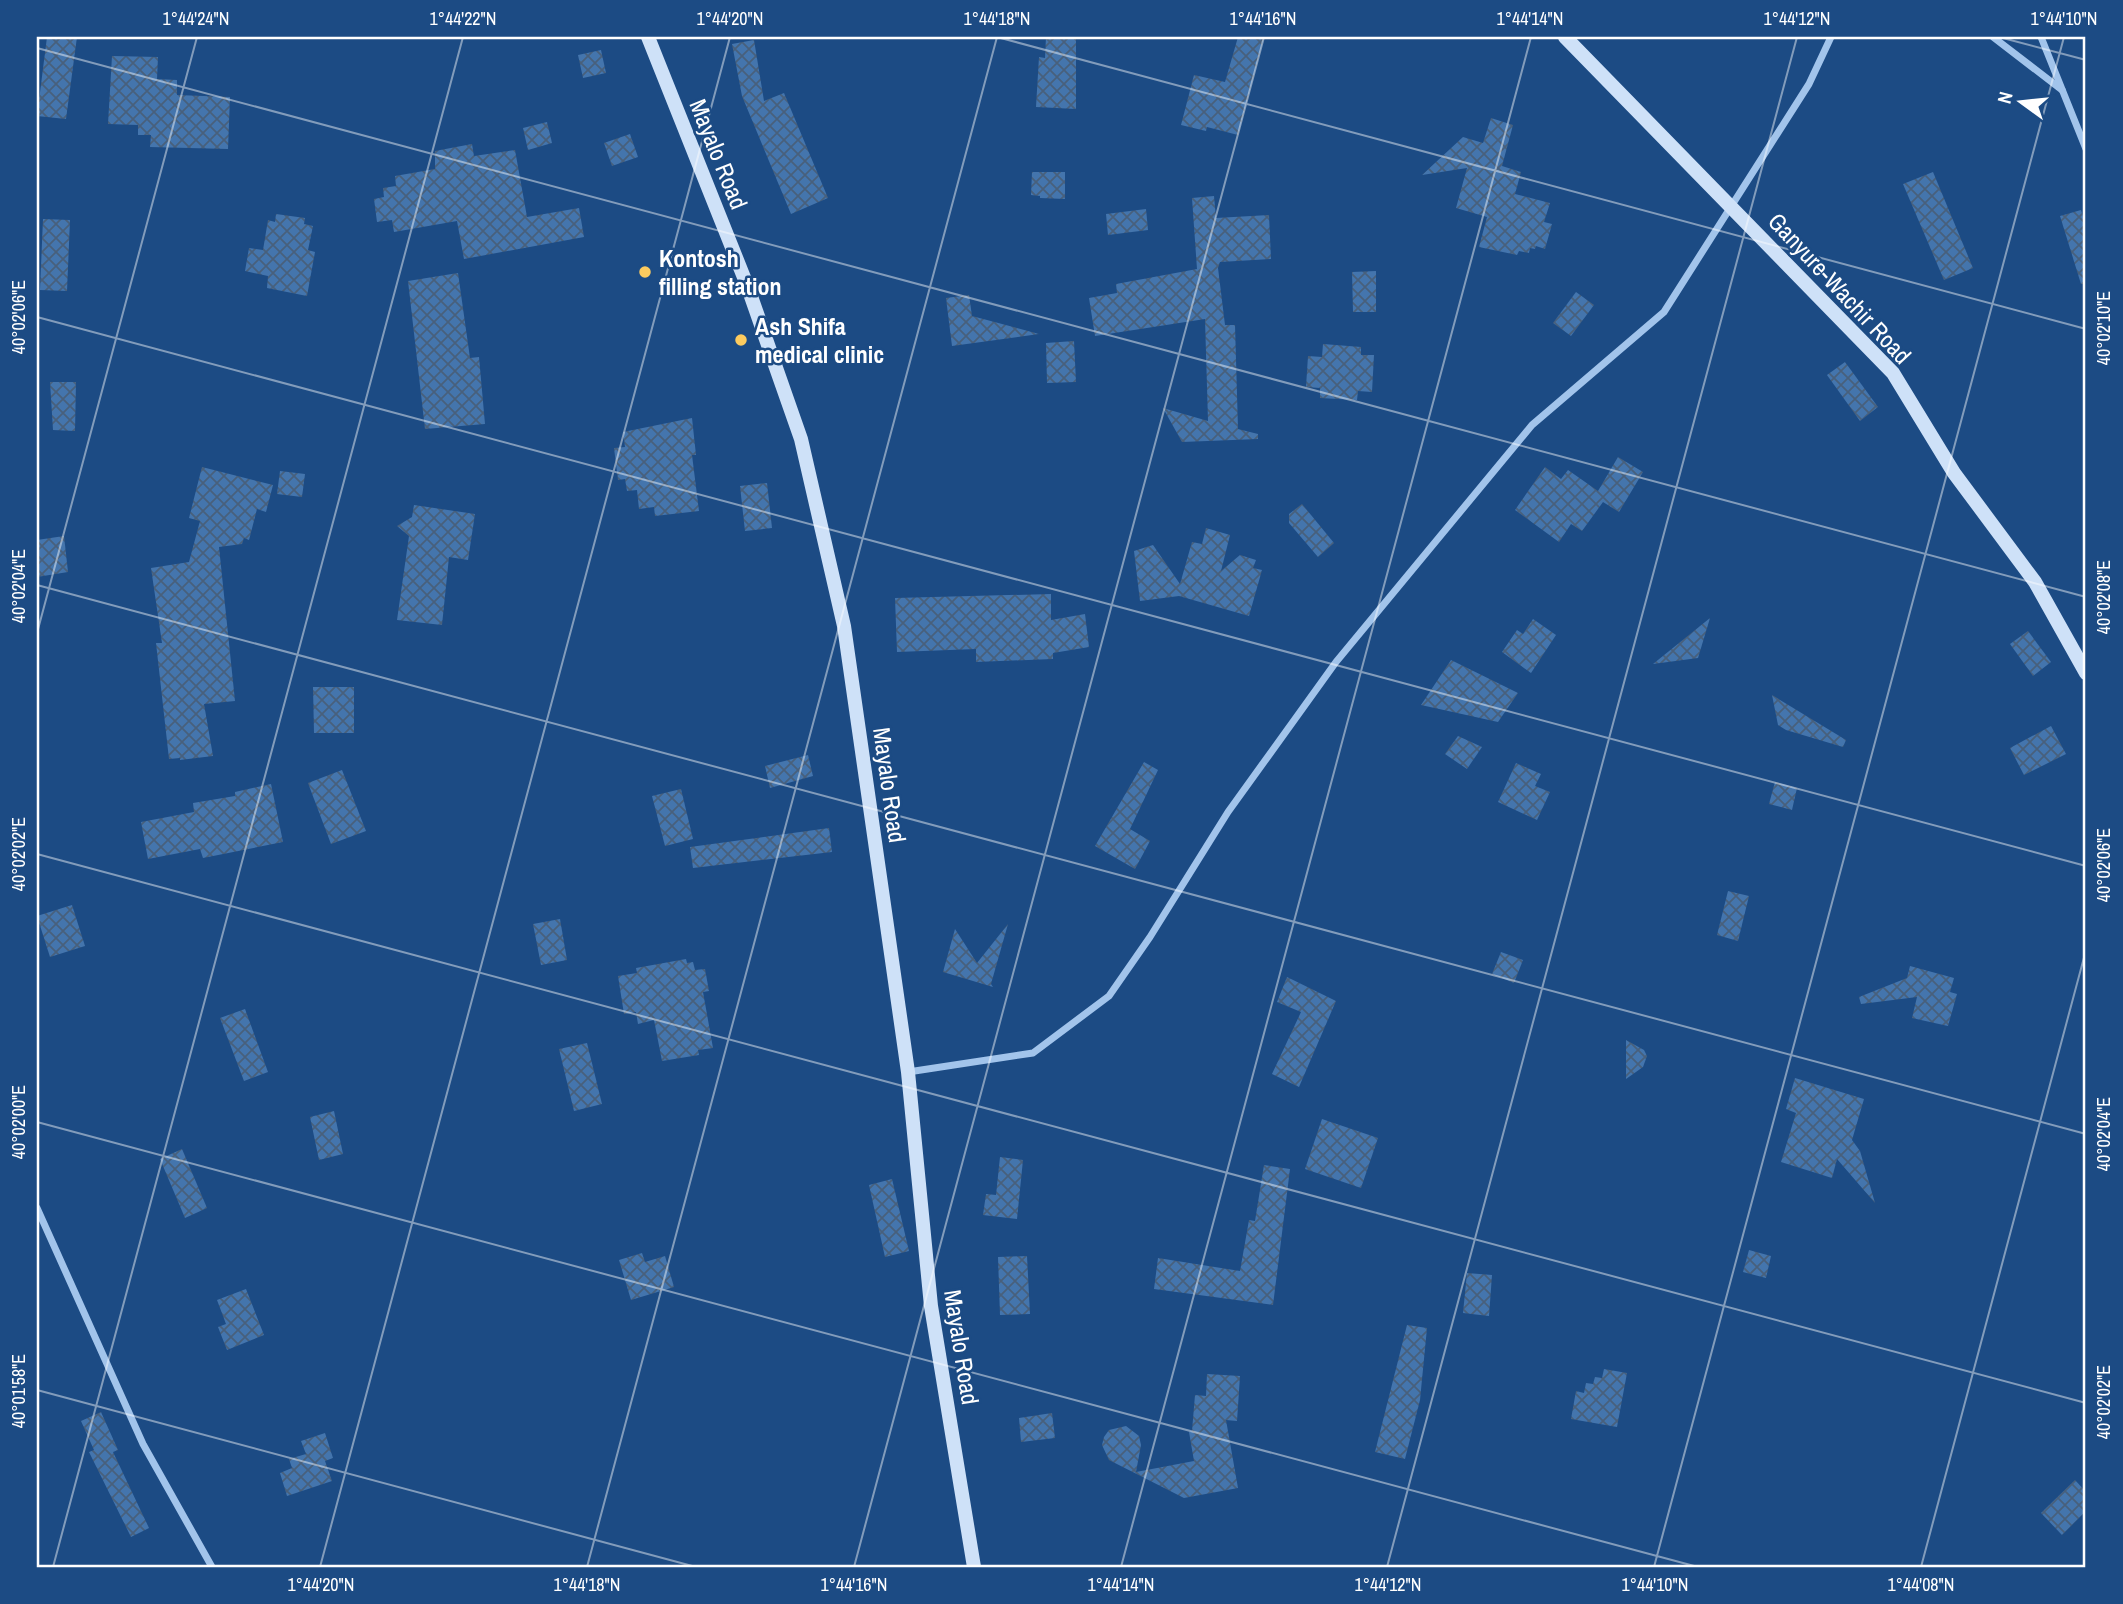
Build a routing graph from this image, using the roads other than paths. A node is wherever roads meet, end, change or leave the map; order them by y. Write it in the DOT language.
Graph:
graph roads {
  1 [pos="648,37"];
  2 [pos="1565,37"];
  3 [pos="1831,37"];
  4 [pos="1993,37"];
  5 [pos="2041,37"];
  6 [pos="2064,92"];
  7 [pos="2086,149"];
  8 [pos="1731,206"];
  9 [pos="2086,673"];
  10 [pos="908,1072"];
  11 [pos="37,1208"];
  12 [pos="212,1567"];
  13 [pos="974,1567"];
  1 -- 10 [label="street, Mayalo Road"];
  2 -- 8 [label="street, Ganyure-Wachir Road"];
  3 -- 8 [label="street"];
  4 -- 6 [label="street"];
  5 -- 6 [label="street"];
  6 -- 7 [label="street"];
  8 -- 9 [label="street, Ganyure-Wachir Road"];
  8 -- 10 [label="street"];
  10 -- 13 [label="street, Mayalo Road"];
  11 -- 12 [label="street"];
}
